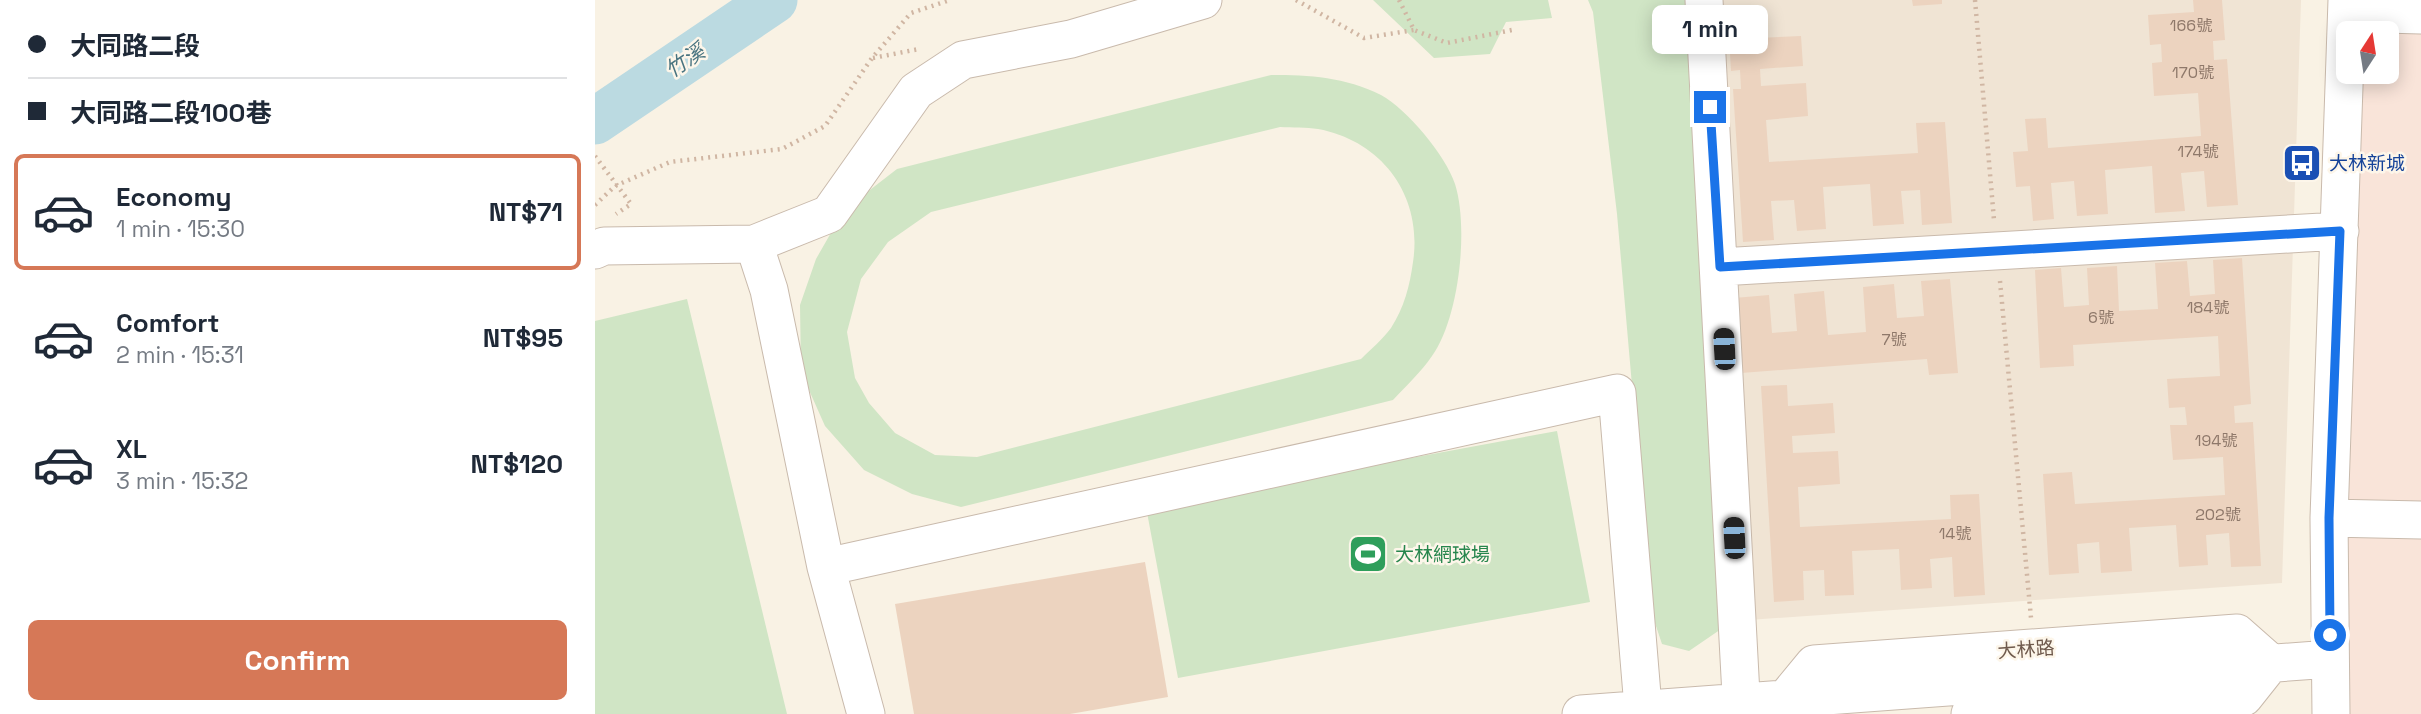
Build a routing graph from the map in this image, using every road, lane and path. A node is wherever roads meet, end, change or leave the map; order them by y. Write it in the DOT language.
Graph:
graph roads {
  1 [pos="950,0"];
  2 [pos="1203,0"];
  3 [pos="1296,0"];
  4 [pos="1399,0"];
  5 [pos="1704,0"];
  6 [pos="1975,0"];
  7 [pos="2347,7"];
  8 [pos="2421,15"];
  9 [pos="1414,30"];
  10 [pos="1512,30"];
  11 [pos="595,156"];
  12 [pos="615,186"];
  13 [pos="595,205"];
  14 [pos="2340,231"];
  15 [pos="754,244"];
  16 [pos="600,248"];
  17 [pos="1997,252"];
  18 [pos="1720,267"];
  19 [pos="2329,518"];
  20 [pos="2421,520"];
  21 [pos="826,567"];
  22 [pos="2031,619"];
  23 [pos="2330,659"];
  24 [pos="2271,663"];
  25 [pos="1946,700"];
  26 [pos="1796,706"];
  27 [pos="1643,707"];
  28 [pos="1742,707"];
  29 [pos="866,714"];
  30 [pos="1581,714"];
  31 [pos="1970,714"];
  32 [pos="2331,714"];
  1 -- 12 [label="path"];
  2 -- 15 [label="street"];
  3 -- 9 [label="path"];
  4 -- 9 [label="path"];
  5 -- 18 [label="street"];
  6 -- 17 [label="path"];
  7 -- 8 [label="street"];
  7 -- 14 [label="street"];
  9 -- 10 [label="path"];
  11 -- 12 [label="path"];
  12 -- 13 [label="path"];
  12 -- 16 [label="path"];
  14 -- 17 [label="street"];
  14 -- 19 [label="street"];
  15 -- 16 [label="street"];
  15 -- 21 [label="street"];
  17 -- 18 [label="street"];
  17 -- 22 [label="path"];
  18 -- 28 [label="street"];
  19 -- 20 [label="street"];
  19 -- 23 [label="street"];
  21 -- 27 [label="street"];
  21 -- 29 [label="street"];
  23 -- 24 [label="street, 大林路"];
  23 -- 32 [label="street"];
  24 -- 25 [label="street, 大林路"];
  24 -- 26 [label="street, 大林路"];
  24 -- 31 [label="street"];
  25 -- 26 [label="street, 大林路"];
  26 -- 28 [label="street, 大林路"];
  27 -- 28 [label="street, 大林路"];
  27 -- 30 [label="street, 大林路"];
}
